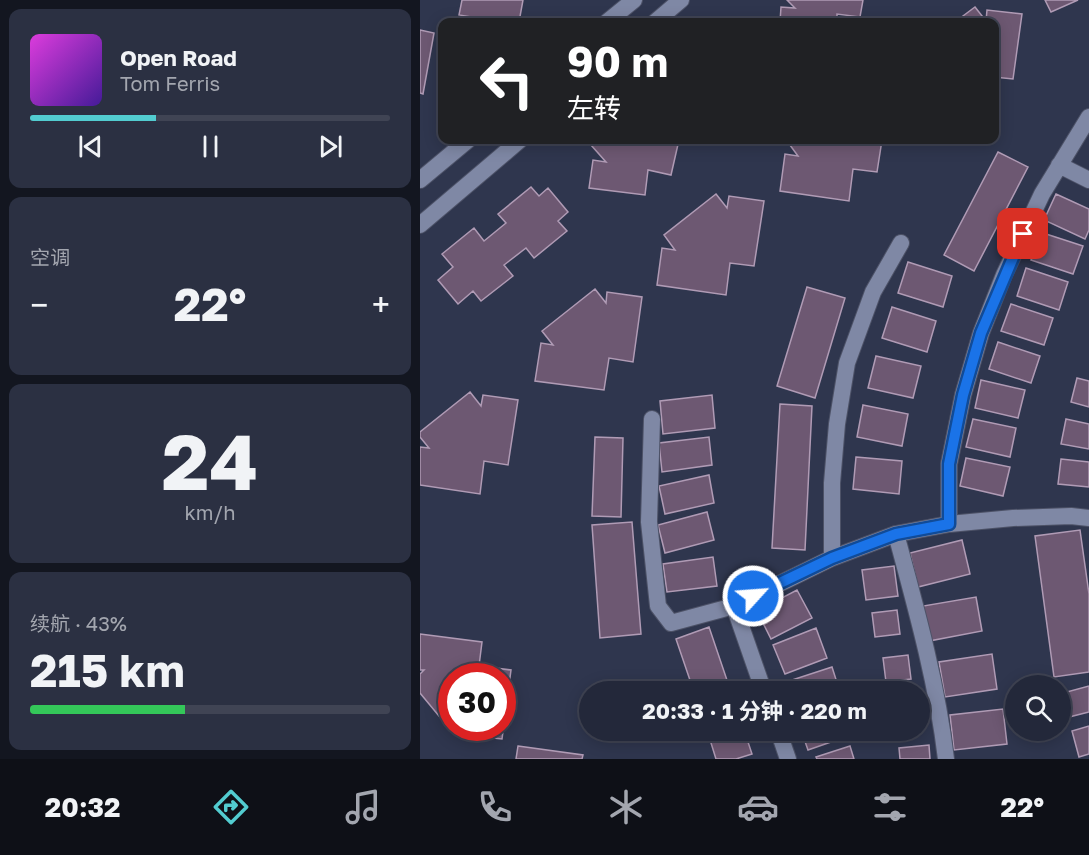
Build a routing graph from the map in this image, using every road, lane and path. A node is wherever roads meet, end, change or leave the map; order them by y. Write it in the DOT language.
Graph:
graph roads {
  1 [pos="634,0"];
  2 [pos="681,0"];
  3 [pos="612,18"];
  4 [pos="660,18"];
  5 [pos="1089,117"];
  6 [pos="463,144"];
  7 [pos="515,144"];
  8 [pos="1059,165"];
  9 [pos="420,180"];
  10 [pos="1089,180"];
  11 [pos="420,225"];
  12 [pos="901,243"];
  13 [pos="652,419"];
  14 [pos="1089,518"];
  15 [pos="949,524"];
  16 [pos="896,534"];
  17 [pos="832,558"];
  18 [pos="734,606"];
  19 [pos="760,681"];
  20 [pos="782,741"];
  21 [pos="788,759"];
  22 [pos="945,759"];
  1 -- 3 [label="street"];
  2 -- 4 [label="street"];
  5 -- 8 [label="street"];
  6 -- 9 [label="street"];
  7 -- 11 [label="street"];
  8 -- 10 [label="street"];
  8 -- 15 [label="street"];
  12 -- 17 [label="street"];
  13 -- 18 [label="street"];
  14 -- 15 [label="street"];
  15 -- 16 [label="street"];
  16 -- 17 [label="street"];
  16 -- 22 [label="street"];
  17 -- 18 [label="street"];
  18 -- 19 [label="street"];
  20 -- 21 [label="street"];
}
